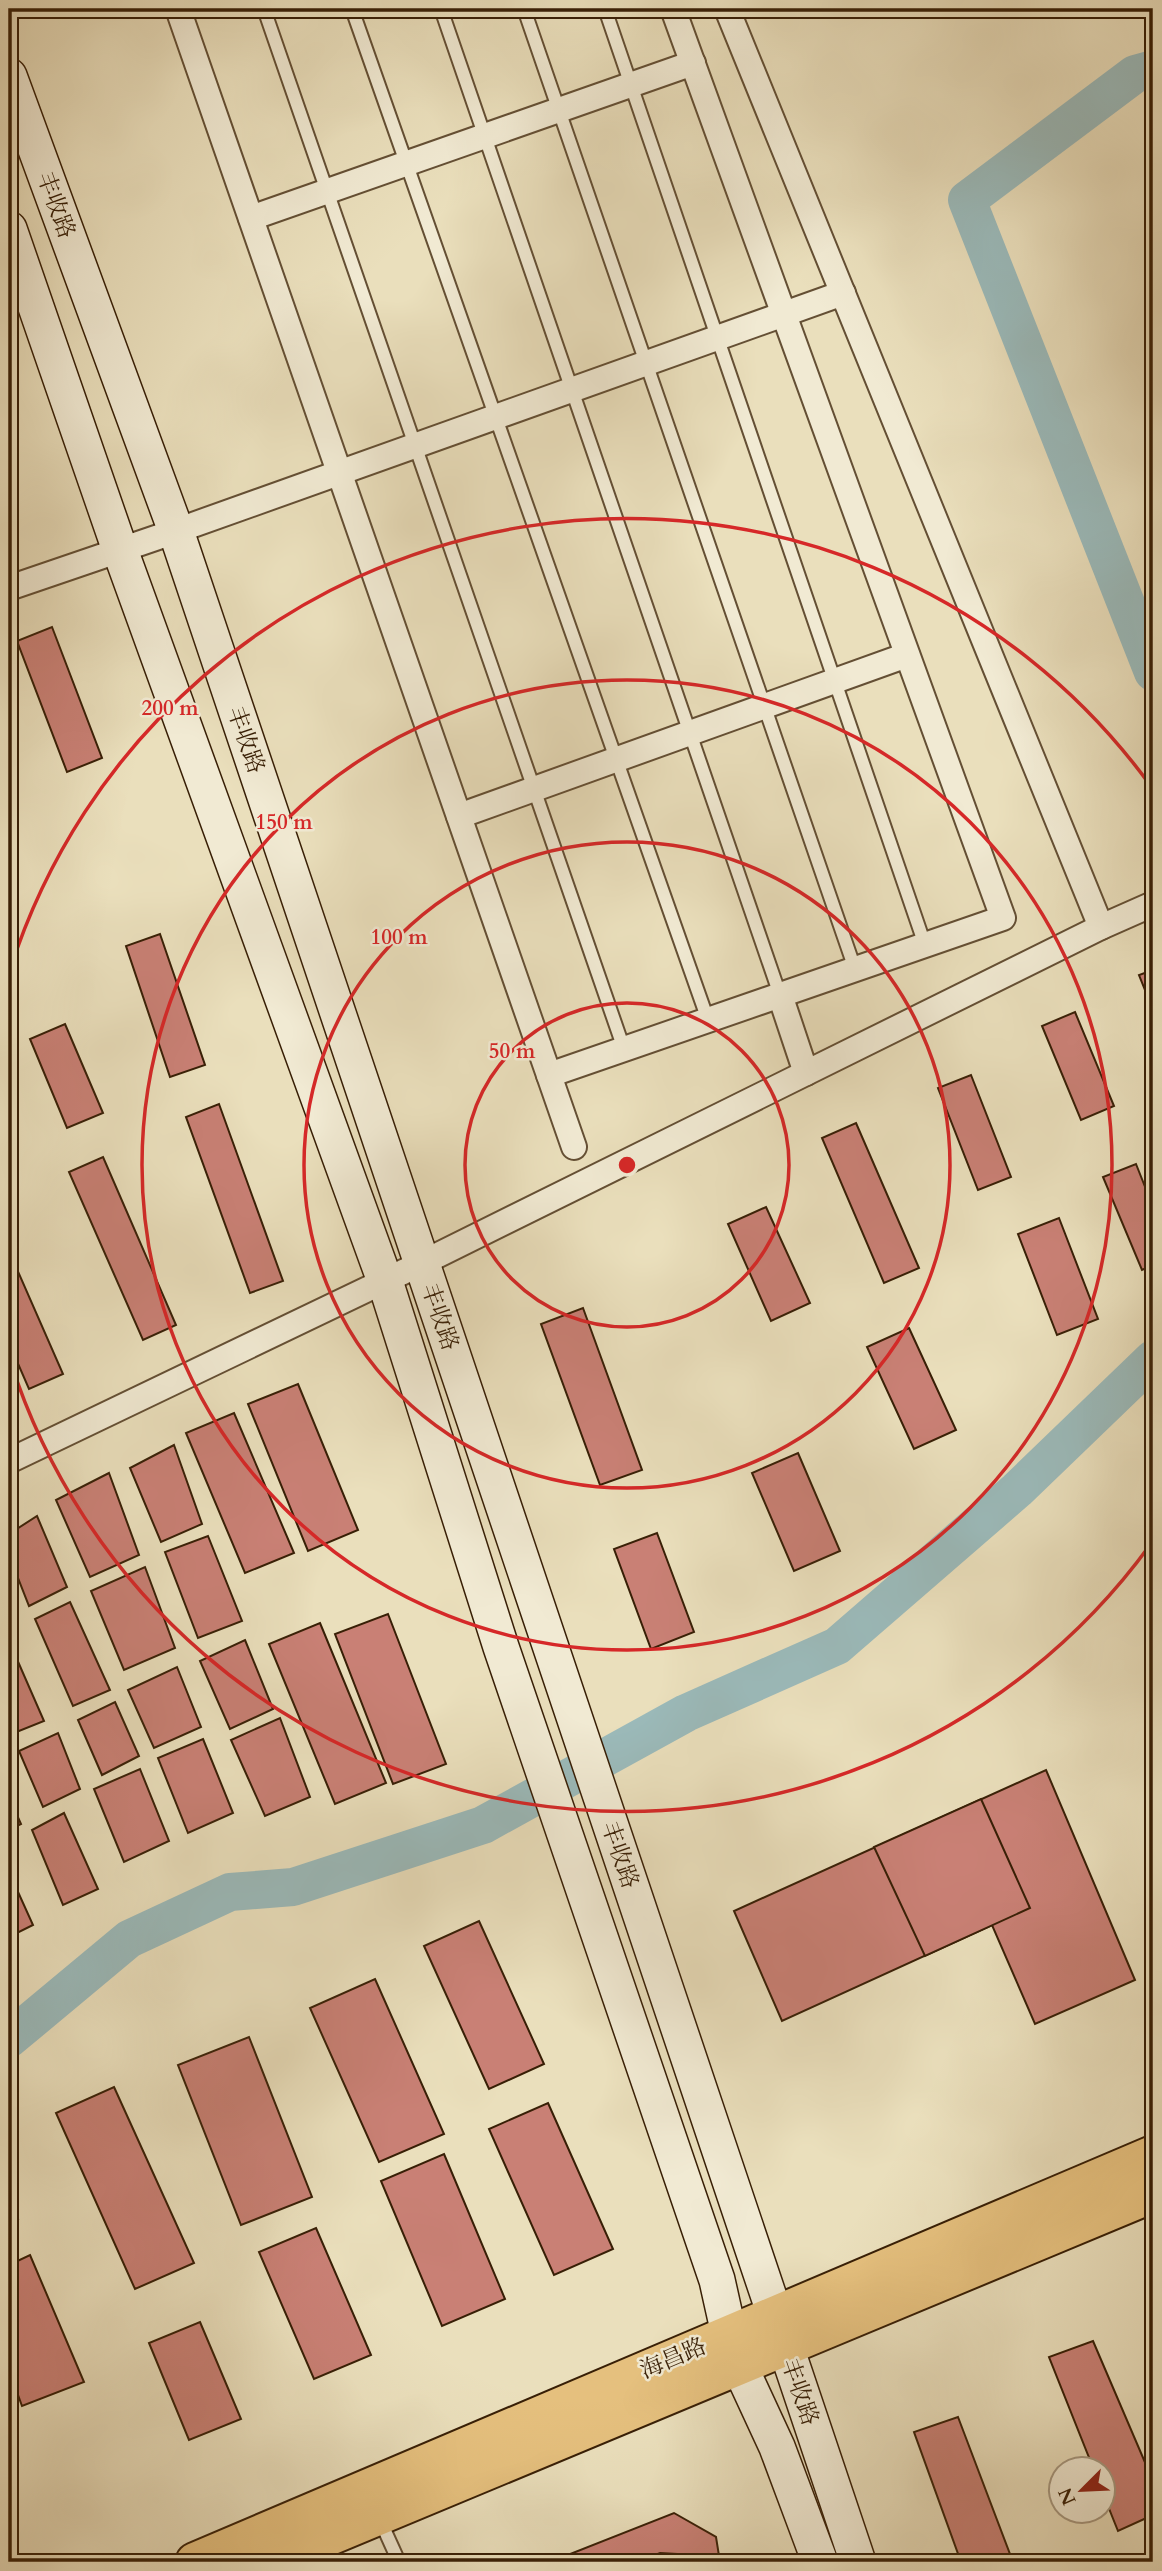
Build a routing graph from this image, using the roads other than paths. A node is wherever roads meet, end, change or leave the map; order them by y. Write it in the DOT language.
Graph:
graph roads {
  1 [pos="178,9"];
  2 [pos="264,9"];
  3 [pos="352,9"];
  4 [pos="441,9"];
  5 [pos="524,9"];
  6 [pos="605,9"];
  7 [pos="673,9"];
  8 [pos="727,9"];
  9 [pos="693,64"];
  10 [pos="9,76"];
  11 [pos="631,85"];
  12 [pos="559,110"];
  13 [pos="485,136"];
  14 [pos="407,164"];
  15 [pos="327,191"];
  16 [pos="251,218"];
  17 [pos="9,229"];
  18 [pos="843,293"];
  19 [pos="784,314"];
  20 [pos="718,338"];
  21 [pos="646,363"];
  22 [pos="572,390"];
  23 [pos="496,417"];
  24 [pos="415,445"];
  25 [pos="339,473"];
  26 [pos="176,531"];
  27 [pos="120,550"];
  28 [pos="9,587"];
  29 [pos="907,655"];
  30 [pos="835,681"];
  31 [pos="765,706"];
  32 [pos="690,733"];
  33 [pos="617,759"];
  34 [pos="534,789"];
  35 [pos="459,816"];
  36 [pos="1153,904"];
  37 [pos="1101,927"];
  38 [pos="925,945"];
  39 [pos="855,969"];
  40 [pos="780,995"];
  41 [pos="708,1020"];
  42 [pos="624,1049"];
  43 [pos="806,1073"];
  44 [pos="549,1075"];
  45 [pos="574,1147"];
  46 [pos="422,1263"];
  47 [pos="385,1281"];
  48 [pos="9,1461"];
  49 [pos="1153,2155"];
  50 [pos="1153,2193"];
  51 [pos="780,2331"];
  52 [pos="735,2350"];
  53 [pos="378,2516"];
  54 [pos="195,2562"];
  55 [pos="267,2562"];
  56 [pos="399,2562"];
  57 [pos="820,2562"];
  58 [pos="858,2562"];
  1 -- 16 [label="street"];
  2 -- 15 [label="lane"];
  3 -- 14 [label="lane"];
  4 -- 13 [label="lane"];
  5 -- 12 [label="lane"];
  6 -- 11 [label="lane"];
  7 -- 9 [label="street"];
  8 -- 18 [label="street"];
  9 -- 11 [label="street"];
  9 -- 19 [label="street"];
  10 -- 26 [label="main road, 丰收路"];
  11 -- 12 [label="street"];
  11 -- 20 [label="lane"];
  12 -- 13 [label="street"];
  12 -- 21 [label="lane"];
  13 -- 14 [label="street"];
  13 -- 22 [label="lane"];
  14 -- 15 [label="street"];
  14 -- 23 [label="lane"];
  15 -- 16 [label="street"];
  15 -- 24 [label="lane"];
  16 -- 25 [label="street"];
  17 -- 27 [label="main road, 丰收路"];
  18 -- 19 [label="street"];
  18 -- 37 [label="street"];
  19 -- 20 [label="street"];
  19 -- 29 [label="street"];
  20 -- 21 [label="street"];
  20 -- 30 [label="lane"];
  21 -- 22 [label="street"];
  21 -- 31 [label="lane"];
  22 -- 23 [label="street"];
  22 -- 32 [label="lane"];
  23 -- 24 [label="street"];
  23 -- 33 [label="lane"];
  24 -- 25 [label="street"];
  24 -- 34 [label="lane"];
  25 -- 26 [label="street"];
  25 -- 35 [label="street"];
  26 -- 27 [label="street"];
  26 -- 46 [label="main road, 丰收路"];
  27 -- 28 [label="street"];
  27 -- 47 [label="main road, 丰收路"];
  29 -- 30 [label="street"];
  29 -- 38 [label="street"];
  30 -- 31 [label="street"];
  30 -- 38 [label="lane"];
  31 -- 32 [label="street"];
  31 -- 39 [label="lane"];
  32 -- 33 [label="street"];
  32 -- 40 [label="lane"];
  33 -- 34 [label="street"];
  33 -- 41 [label="lane"];
  34 -- 35 [label="street"];
  34 -- 42 [label="lane"];
  35 -- 44 [label="street"];
  36 -- 37 [label="street"];
  37 -- 43 [label="street"];
  38 -- 39 [label="street"];
  39 -- 40 [label="street"];
  40 -- 41 [label="street"];
  40 -- 43 [label="street"];
  41 -- 42 [label="street"];
  42 -- 44 [label="street"];
  43 -- 46 [label="street"];
  44 -- 45 [label="street"];
  46 -- 47 [label="street"];
  46 -- 51 [label="main road, 丰收路"];
  47 -- 48 [label="street"];
  47 -- 52 [label="main road, 丰收路"];
  49 -- 51 [label="main road, 海昌路"];
  50 -- 51 [label="main road, 海昌路"];
  51 -- 52 [label="main road, 海昌路"];
  51 -- 58 [label="main road, 丰收路"];
  52 -- 53 [label="main road, 海昌路"];
  52 -- 54 [label="main road, 海昌路"];
  52 -- 57 [label="main road, 丰收路"];
  53 -- 55 [label="main road, 海昌路"];
  53 -- 56 [label="lane"];
}
